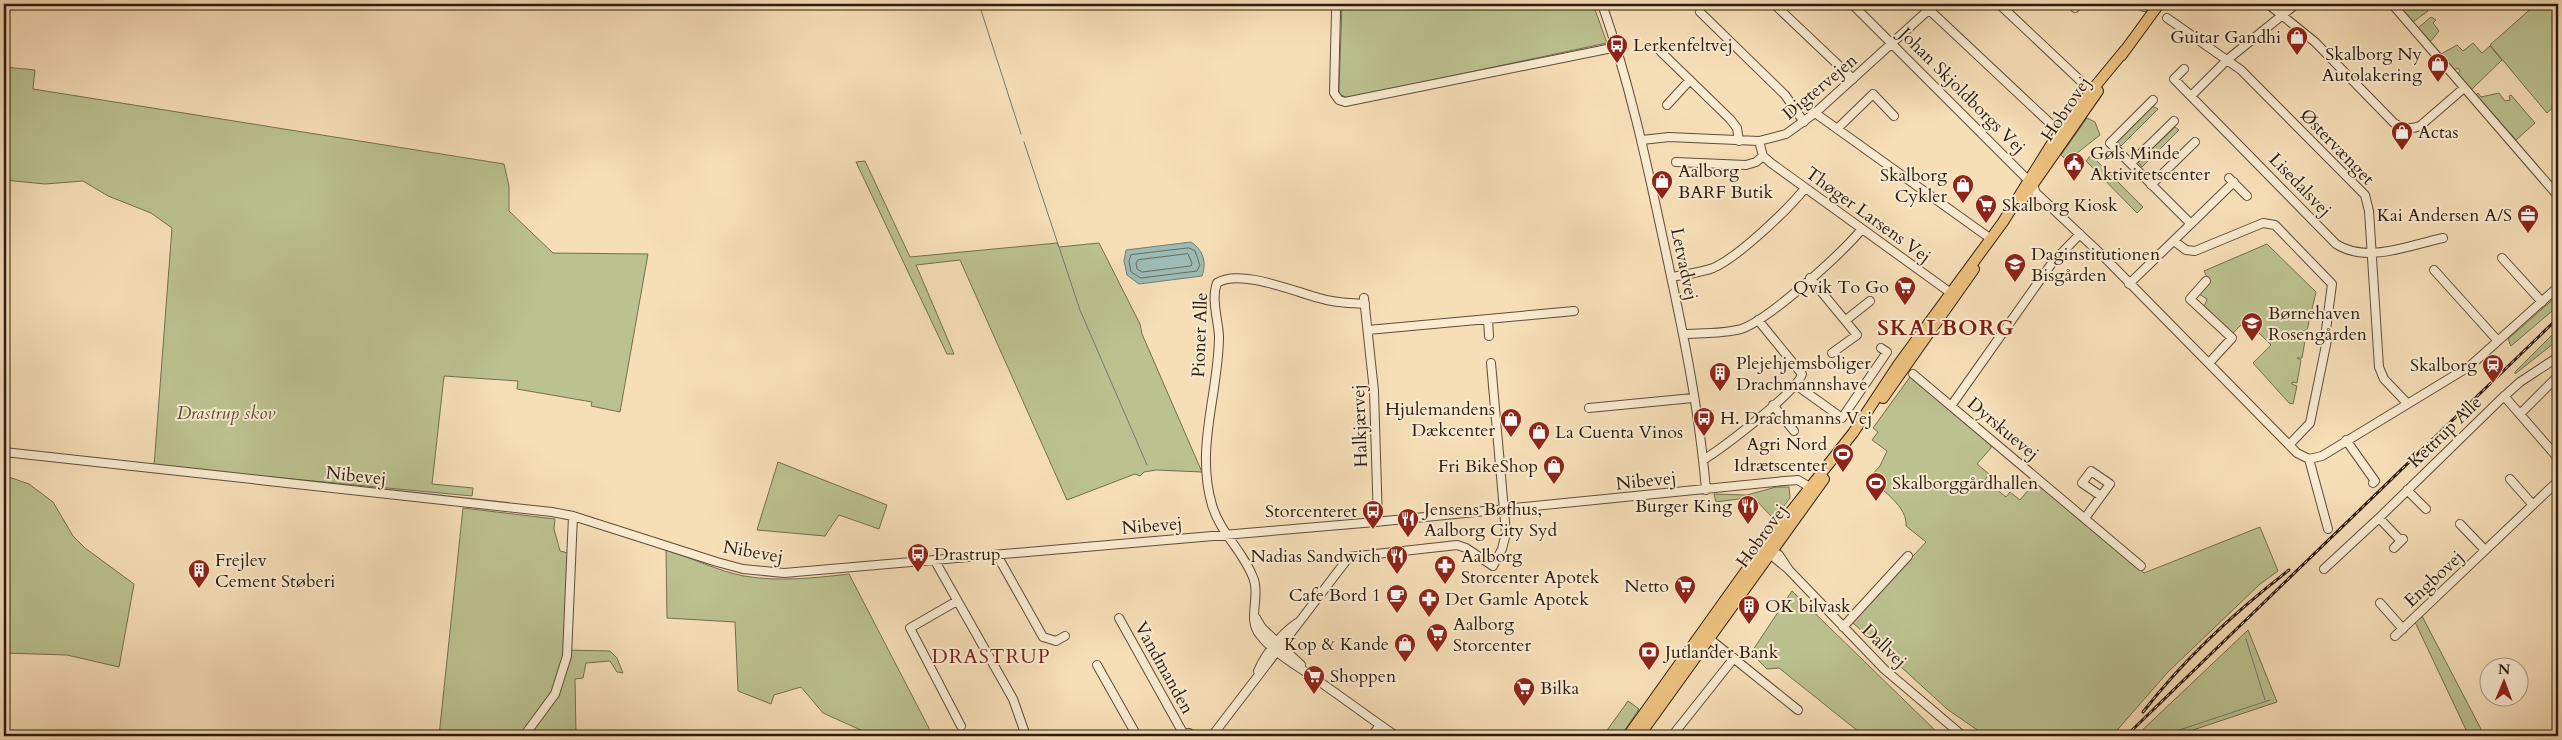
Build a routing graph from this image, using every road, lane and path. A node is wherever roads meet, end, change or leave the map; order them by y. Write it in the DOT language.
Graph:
graph roads {
  1 [pos="1602,4"];
  2 [pos="1774,4"];
  3 [pos="1852,4"];
  4 [pos="1923,4"];
  5 [pos="1935,4"];
  6 [pos="1999,4"];
  7 [pos="2159,4"];
  8 [pos="2268,4"];
  9 [pos="2296,4"];
  10 [pos="2392,4"];
  11 [pos="1929,10"];
  12 [pos="1336,12"];
  13 [pos="1700,12"];
  14 [pos="2283,14"];
  15 [pos="2168,18"];
  16 [pos="1894,43"];
  17 [pos="1617,47"];
  18 [pos="1661,52"];
  19 [pos="2227,60"];
  20 [pos="2184,69"];
  21 [pos="1853,79"];
  22 [pos="1690,80"];
  23 [pos="2086,86"];
  24 [pos="2464,88"];
  25 [pos="2191,96"];
  26 [pos="2153,100"];
  27 [pos="1666,105"];
  28 [pos="1815,113"];
  29 [pos="1894,116"];
  30 [pos="2174,121"];
  31 [pos="1804,122"];
  32 [pos="2053,126"];
  33 [pos="1837,129"];
  34 [pos="1642,140"];
  35 [pos="1739,141"];
  36 [pos="1759,141"];
  37 [pos="2194,142"];
  38 [pos="1763,156"];
  39 [pos="1676,162"];
  40 [pos="2131,163"];
  41 [pos="2031,182"];
  42 [pos="2151,185"];
  43 [pos="1805,188"];
  44 [pos="2247,196"];
  45 [pos="2558,196"];
  46 [pos="2191,224"];
  47 [pos="1862,229"];
  48 [pos="2080,234"];
  49 [pos="2443,238"];
  50 [pos="2174,241"];
  51 [pos="1988,242"];
  52 [pos="2372,253"];
  53 [pos="2502,258"];
  54 [pos="2434,273"];
  55 [pos="1672,277"];
  56 [pos="1810,278"];
  57 [pos="2206,282"];
  58 [pos="2129,284"];
  59 [pos="2558,287"];
  60 [pos="1953,294"];
  61 [pos="1364,301"];
  62 [pos="1870,301"];
  63 [pos="2542,302"];
  64 [pos="1574,311"];
  65 [pos="1488,319"];
  66 [pos="1758,320"];
  67 [pos="1846,320"];
  68 [pos="1368,330"];
  69 [pos="2326,330"];
  70 [pos="1683,334"];
  71 [pos="1490,336"];
  72 [pos="2327,340"];
  73 [pos="2498,341"];
  74 [pos="1881,348"];
  75 [pos="1832,353"];
  76 [pos="2558,357"];
  77 [pos="1491,363"];
  78 [pos="2209,363"];
  79 [pos="1913,374"];
  80 [pos="2558,376"];
  81 [pos="1796,385"];
  82 [pos="2504,396"];
  83 [pos="1693,398"];
  84 [pos="2406,403"];
  85 [pos="1773,405"];
  86 [pos="1951,406"];
  87 [pos="1589,408"];
  88 [pos="2520,414"];
  89 [pos="1794,431"];
  90 [pos="2346,440"];
  91 [pos="2289,444"];
  92 [pos="4,452"];
  93 [pos="2558,458"];
  94 [pos="2309,459"];
  95 [pos="1703,460"];
  96 [pos="2510,479"];
  97 [pos="2558,481"];
  98 [pos="2373,483"];
  99 [pos="1706,490"];
  100 [pos="2407,490"];
  101 [pos="1811,491"];
  102 [pos="2101,496"];
  103 [pos="2533,506"];
  104 [pos="2426,509"];
  105 [pos="1504,510"];
  106 [pos="573,516"];
  107 [pos="2086,518"];
  108 [pos="2380,518"];
  109 [pos="1378,522"];
  110 [pos="2460,524"];
  111 [pos="2328,529"];
  112 [pos="1226,535"];
  113 [pos="2394,548"];
  114 [pos="1768,550"];
  115 [pos="2485,550"];
  116 [pos="997,555"];
  117 [pos="1908,556"];
  118 [pos="935,561"];
  119 [pos="2141,566"];
  120 [pos="2324,568"];
  121 [pos="957,601"];
  122 [pos="2380,603"];
  123 [pos="1119,618"];
  124 [pos="1843,627"];
  125 [pos="2403,629"];
  126 [pos="1705,635"];
  127 [pos="1065,636"];
  128 [pos="2395,636"];
  129 [pos="1277,647"];
  130 [pos="1734,658"];
  131 [pos="1097,665"];
  132 [pos="1798,710"];
  133 [pos="1380,725"];
  134 [pos="961,726"];
  135 [pos="1183,733"];
  136 [pos="524,736"];
  137 [pos="1026,736"];
  138 [pos="1137,736"];
  139 [pos="1172,736"];
  140 [pos="1193,736"];
  141 [pos="1212,736"];
  142 [pos="1372,736"];
  143 [pos="1396,736"];
  144 [pos="1628,736"];
  145 [pos="1639,736"];
  146 [pos="1672,736"];
  147 [pos="1963,736"];
  1 -- 17 [label="street, Letvadvej"];
  2 -- 21 [label="street"];
  3 -- 16 [label="street, Johan Skjoldborgs Vej"];
  4 -- 11 [label="street"];
  5 -- 11 [label="street, Digtervejen"];
  6 -- 23 [label="street"];
  7 -- 41 [label="main road, Hobrovej"];
  8 -- 14 [label="street"];
  9 -- 14 [label="street"];
  10 -- 24 [label="street"];
  11 -- 16 [label="street, Digtervejen"];
  11 -- 32 [label="street"];
  12 -- 17 [label="street"];
  13 -- 31 [label="street"];
  14 -- 19 [label="street"];
  14 -- 24 [label="street"];
  15 -- 19 [label="street, Østervænget"];
  16 -- 21 [label="street, Digtervejen"];
  16 -- 41 [label="street, Johan Skjoldborgs Vej"];
  17 -- 34 [label="street, Letvadvej"];
  18 -- 22 [label="street"];
  19 -- 25 [label="street"];
  19 -- 52 [label="street, Østervænget"];
  20 -- 25 [label="street, Lisedalsvej"];
  21 -- 28 [label="street, Digtervejen"];
  22 -- 27 [label="street"];
  22 -- 35 [label="street"];
  24 -- 45 [label="street"];
  25 -- 52 [label="street, Lisedalsvej"];
  26 -- 40 [label="street"];
  28 -- 31 [label="street, Digtervejen"];
  28 -- 33 [label="street"];
  29 -- 33 [label="street"];
  30 -- 40 [label="street"];
  31 -- 36 [label="street, Digtervejen"];
  33 -- 51 [label="street"];
  34 -- 35 [label="street, Digtervejen"];
  34 -- 55 [label="street, Letvadvej"];
  35 -- 36 [label="street, Digtervejen"];
  36 -- 38 [label="street"];
  37 -- 42 [label="street"];
  38 -- 39 [label="street"];
  38 -- 43 [label="street, Thøger Larsens Vej"];
  40 -- 42 [label="street"];
  41 -- 48 [label="street, Johan Skjoldborgs Vej"];
  41 -- 51 [label="main road, Hobrovej"];
  42 -- 46 [label="street"];
  43 -- 47 [label="street, Thøger Larsens Vej"];
  43 -- 55 [label="street"];
  44 -- 46 [label="street"];
  46 -- 50 [label="street"];
  47 -- 56 [label="street"];
  47 -- 60 [label="street, Thøger Larsens Vej"];
  48 -- 58 [label="street, Johan Skjoldborgs Vej"];
  48 -- 86 [label="street"];
  49 -- 52 [label="street, Lisedalsvej"];
  50 -- 58 [label="street"];
  50 -- 69 [label="street"];
  51 -- 60 [label="main road, Hobrovej"];
  52 -- 84 [label="street, Østervænget"];
  53 -- 63 [label="street"];
  54 -- 73 [label="street"];
  55 -- 70 [label="street, Letvadvej"];
  56 -- 66 [label="street"];
  56 -- 67 [label="street"];
  57 -- 78 [label="street"];
  58 -- 78 [label="street, Johan Skjoldborgs Vej"];
  59 -- 63 [label="street"];
  60 -- 101 [label="main road, Hobrovej"];
  61 -- 68 [label="street, Halkjærvej"];
  61 -- 112 [label="street, Pioner Alle"];
  62 -- 67 [label="street"];
  63 -- 73 [label="street"];
  64 -- 65 [label="street"];
  65 -- 68 [label="street"];
  65 -- 71 [label="street"];
  66 -- 70 [label="street"];
  66 -- 81 [label="street"];
  67 -- 75 [label="street"];
  68 -- 109 [label="street, Halkjærvej"];
  70 -- 83 [label="street, Letvadvej"];
  72 -- 91 [label="street"];
  73 -- 84 [label="street"];
  74 -- 81 [label="street"];
  76 -- 82 [label="street, Kettrup Alle"];
  77 -- 105 [label="street"];
  78 -- 91 [label="street, Johan Skjoldborgs Vej"];
  79 -- 86 [label="street, Dyrskuevej"];
  80 -- 88 [label="street"];
  81 -- 85 [label="street"];
  82 -- 88 [label="street"];
  82 -- 100 [label="street, Kettrup Alle"];
  83 -- 87 [label="street"];
  83 -- 95 [label="street, Letvadvej"];
  84 -- 90 [label="street"];
  85 -- 89 [label="street"];
  85 -- 95 [label="street"];
  86 -- 107 [label="street, Dyrskuevej"];
  88 -- 93 [label="street"];
  90 -- 94 [label="street"];
  90 -- 98 [label="street"];
  91 -- 94 [label="street, Johan Skjoldborgs Vej"];
  92 -- 106 [label="street, Nibevej"];
  94 -- 111 [label="street"];
  95 -- 99 [label="street, Letvadvej"];
  96 -- 103 [label="street"];
  97 -- 103 [label="street, Engbovej"];
  99 -- 101 [label="street, Nibevej"];
  99 -- 105 [label="street, Nibevej"];
  100 -- 104 [label="street, Kettrup Alle"];
  100 -- 108 [label="street, Kettrup Alle"];
  101 -- 114 [label="main road, Hobrovej"];
  102 -- 107 [label="street"];
  103 -- 115 [label="street, Engbovej"];
  105 -- 109 [label="street, Nibevej"];
  105 -- 129 [label="street"];
  106 -- 118 [label="street, Nibevej"];
  106 -- 136 [label="street"];
  107 -- 119 [label="street, Dyrskuevej"];
  108 -- 113 [label="street"];
  108 -- 120 [label="street, Kettrup Alle"];
  109 -- 112 [label="street, Nibevej"];
  110 -- 115 [label="street, Engbovej"];
  112 -- 116 [label="street, Nibevej"];
  112 -- 129 [label="street"];
  114 -- 124 [label="street, Dallvej"];
  114 -- 126 [label="main road, Hobrovej"];
  115 -- 125 [label="street, Engbovej"];
  116 -- 118 [label="street, Nibevej"];
  116 -- 127 [label="street"];
  117 -- 124 [label="street"];
  118 -- 121 [label="street"];
  121 -- 134 [label="street"];
  121 -- 137 [label="street"];
  122 -- 125 [label="street, Engbovej"];
  123 -- 135 [label="street, Vandmanden"];
  124 -- 147 [label="street, Dallvej"];
  125 -- 128 [label="street, Engbovej"];
  126 -- 130 [label="street"];
  126 -- 144 [label="main road, Hobrovej"];
  126 -- 145 [label="main road, Hobrovej"];
  129 -- 133 [label="street"];
  129 -- 141 [label="street"];
  130 -- 132 [label="street"];
  130 -- 146 [label="street"];
  131 -- 138 [label="street"];
  133 -- 142 [label="street"];
  133 -- 143 [label="street"];
  135 -- 139 [label="street, Vandmanden"];
  135 -- 140 [label="street, Vandmanden"];
}
